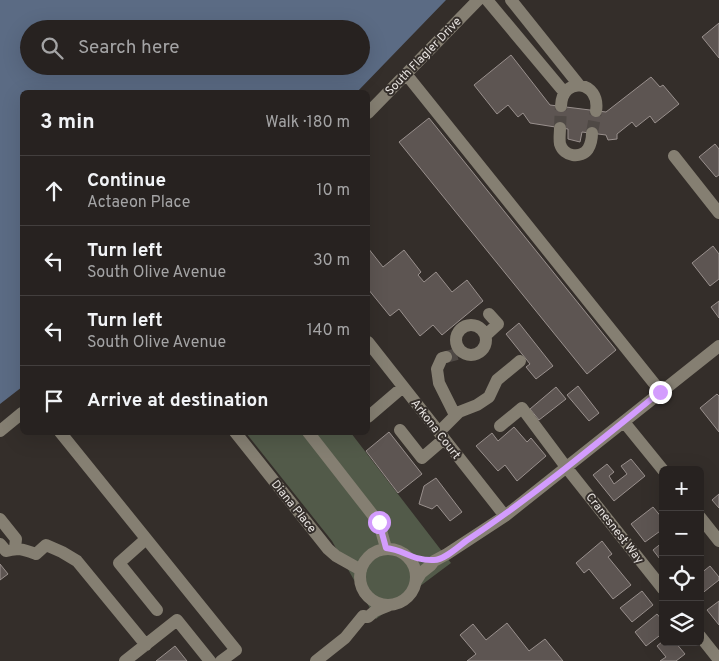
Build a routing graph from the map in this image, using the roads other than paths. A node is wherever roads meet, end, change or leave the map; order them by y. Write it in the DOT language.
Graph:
graph roads {
  1 [pos="478,0"];
  2 [pos="487,0"];
  3 [pos="511,0"];
  4 [pos="406,74"];
  5 [pos="579,86"];
  6 [pos="564,92"];
  7 [pos="561,106"];
  8 [pos="370,111"];
  9 [pos="596,111"];
  10 [pos="560,128"];
  11 [pos="592,133"];
  12 [pos="674,156"];
  13 [pos="719,213"];
  14 [pos="489,314"];
  15 [pos="486,335"];
  16 [pos="370,345"];
  17 [pos="719,346"];
  18 [pos="455,354"];
  19 [pos="520,361"];
  20 [pos="403,387"];
  21 [pos="660,392"];
  22 [pos="20,415"];
  23 [pos="370,415"];
  24 [pos="455,415"];
  25 [pos="624,422"];
  26 [pos="500,426"];
  27 [pos="400,430"];
  28 [pos="0,431"];
  29 [pos="62,435"];
  30 [pos="237,435"];
  31 [pos="310,435"];
  32 [pos="442,436"];
  33 [pos="660,466"];
  34 [pos="566,467"];
  35 [pos="505,516"];
  36 [pos="0,519"];
  37 [pos="704,523"];
  38 [pos="146,539"];
  39 [pos="719,541"];
  40 [pos="0,544"];
  41 [pos="15,548"];
  42 [pos="386,548"];
  43 [pos="407,556"];
  44 [pos="434,560"];
  45 [pos="361,570"];
  46 [pos="416,581"];
  47 [pos="659,584"];
  48 [pos="362,587"];
  49 [pos="390,605"];
  50 [pos="157,610"];
  51 [pos="363,616"];
  52 [pos="704,641"];
  53 [pos="146,645"];
  54 [pos="719,660"];
  55 [pos="125,661"];
  56 [pos="210,661"];
  57 [pos="221,661"];
  58 [pos="316,661"];
  1 -- 4 [label="street, South Flagler Drive"];
  2 -- 6 [label="street"];
  3 -- 5 [label="street"];
  4 -- 8 [label="street, South Flagler Drive"];
  4 -- 21 [label="street"];
  5 -- 6 [label="street"];
  5 -- 9 [label="street"];
  6 -- 7 [label="street"];
  10 -- 11 [label="street"];
  12 -- 13 [label="street"];
  14 -- 15 [label="street"];
  15 -- 18 [label="street"];
  15 -- 18 [label="street"];
  16 -- 20 [label="street, Arkona Court"];
  17 -- 21 [label="street"];
  18 -- 24 [label="street"];
  19 -- 24 [label="street"];
  20 -- 23 [label="street"];
  20 -- 32 [label="street, Arkona Court"];
  21 -- 25 [label="street"];
  22 -- 28 [label="street"];
  24 -- 32 [label="street"];
  25 -- 33 [label="street"];
  25 -- 34 [label="street"];
  26 -- 34 [label="street, Cranesnest Way"];
  27 -- 32 [label="street"];
  29 -- 38 [label="street"];
  30 -- 45 [label="street, Diana Place"];
  31 -- 42 [label="street"];
  32 -- 35 [label="street, Arkona Court"];
  34 -- 35 [label="street"];
  34 -- 47 [label="street, Cranesnest Way"];
  35 -- 44 [label="street"];
  36 -- 41 [label="street"];
  37 -- 39 [label="street"];
  38 -- 50 [label="street"];
  38 -- 57 [label="street"];
  40 -- 41 [label="street"];
  41 -- 53 [label="street"];
  42 -- 43 [label="street"];
  42 -- 45 [label="street"];
  43 -- 44 [label="street"];
  43 -- 46 [label="street"];
  44 -- 46 [label="street"];
  45 -- 48 [label="street"];
  46 -- 49 [label="street"];
  48 -- 49 [label="street"];
  48 -- 51 [label="street"];
  49 -- 51 [label="street"];
  51 -- 58 [label="street"];
  52 -- 54 [label="street"];
  53 -- 55 [label="street"];
  53 -- 56 [label="street"];
}
